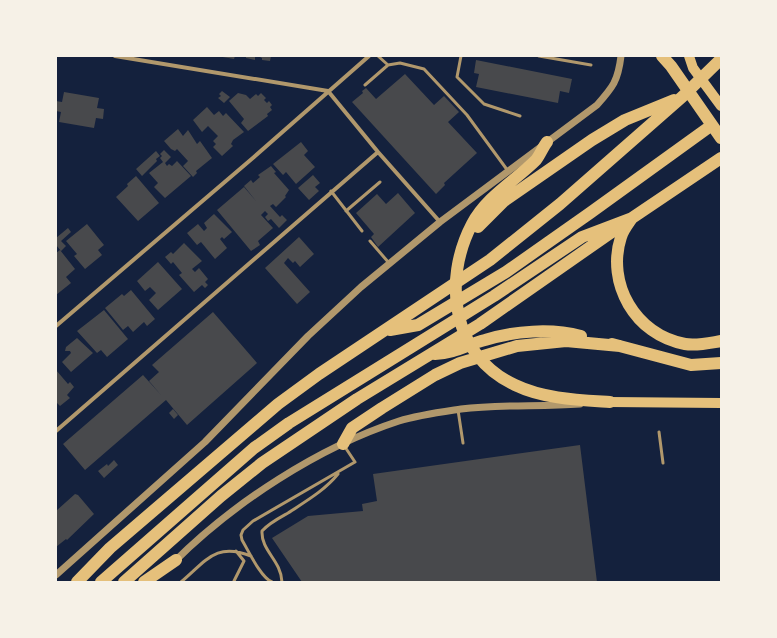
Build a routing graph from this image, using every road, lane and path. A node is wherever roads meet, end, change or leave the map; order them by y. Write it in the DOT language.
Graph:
graph roads {
  1 [pos="115,56"];
  2 [pos="369,56"];
  3 [pos="378,56"];
  4 [pos="461,56"];
  5 [pos="539,56"];
  6 [pos="621,56"];
  7 [pos="662,56"];
  8 [pos="689,56"];
  9 [pos="694,56"];
  10 [pos="721,59"];
  11 [pos="388,65"];
  12 [pos="591,65"];
  13 [pos="692,68"];
  14 [pos="365,85"];
  15 [pos="328,91"];
  16 [pos="682,97"];
  17 [pos="721,106"];
  18 [pos="520,116"];
  19 [pos="712,125"];
  20 [pos="721,138"];
  21 [pos="547,142"];
  22 [pos="378,152"];
  23 [pos="721,158"];
  24 [pos="508,171"];
  25 [pos="380,182"];
  26 [pos="331,191"];
  27 [pos="346,211"];
  28 [pos="632,218"];
  29 [pos="440,222"];
  30 [pos="362,231"];
  31 [pos="370,241"];
  32 [pos="461,250"];
  33 [pos="389,263"];
  34 [pos="56,326"];
  35 [pos="383,332"];
  36 [pos="721,341"];
  37 [pos="620,346"];
  38 [pos="433,354"];
  39 [pos="721,363"];
  40 [pos="610,402"];
  41 [pos="721,403"];
  42 [pos="458,410"];
  43 [pos="56,430"];
  44 [pos="659,432"];
  45 [pos="343,444"];
  46 [pos="463,444"];
  47 [pos="663,462"];
  48 [pos="339,473"];
  49 [pos="235,550"];
  50 [pos="251,556"];
  51 [pos="176,560"];
  52 [pos="86,573"];
  53 [pos="56,576"];
  54 [pos="234,581"];
  55 [pos="70,582"];
  56 [pos="77,582"];
  57 [pos="101,582"];
  58 [pos="124,582"];
  59 [pos="144,582"];
  60 [pos="154,582"];
  61 [pos="181,582"];
  62 [pos="272,582"];
  63 [pos="282,582"];
  1 -- 15 [label="street"];
  2 -- 15 [label="street"];
  3 -- 11 [label="lane"];
  4 -- 18 [label="lane"];
  5 -- 12 [label="lane"];
  6 -- 21 [label="street"];
  7 -- 19 [label="highway"];
  8 -- 13 [label="main road"];
  9 -- 13 [label="street"];
  10 -- 16 [label="highway"];
  11 -- 14 [label="lane"];
  11 -- 24 [label="lane"];
  13 -- 17 [label="main road"];
  15 -- 22 [label="street"];
  15 -- 34 [label="street"];
  16 -- 32 [label="highway"];
  16 -- 35 [label="highway"];
  19 -- 20 [label="highway"];
  19 -- 35 [label="highway"];
  21 -- 24 [label="street"];
  21 -- 32 [label="highway"];
  22 -- 26 [label="street"];
  22 -- 29 [label="street"];
  23 -- 28 [label="highway"];
  24 -- 29 [label="street"];
  25 -- 27 [label="lane"];
  26 -- 27 [label="lane"];
  26 -- 43 [label="street"];
  27 -- 30 [label="lane"];
  28 -- 36 [label="highway"];
  28 -- 38 [label="highway"];
  28 -- 57 [label="highway"];
  29 -- 33 [label="street"];
  31 -- 33 [label="lane"];
  32 -- 40 [label="highway"];
  33 -- 53 [label="street"];
  35 -- 52 [label="highway"];
  37 -- 38 [label="highway"];
  37 -- 39 [label="highway"];
  37 -- 45 [label="highway"];
  38 -- 58 [label="highway"];
  40 -- 41 [label="main road"];
  40 -- 42 [label="street"];
  42 -- 45 [label="street"];
  42 -- 46 [label="lane"];
  44 -- 47 [label="lane"];
  45 -- 48 [label="lane"];
  45 -- 51 [label="street"];
  48 -- 50 [label="lane"];
  48 -- 63 [label="lane"];
  49 -- 50 [label="lane"];
  49 -- 54 [label="lane"];
  49 -- 61 [label="lane"];
  50 -- 62 [label="lane"];
  51 -- 59 [label="highway"];
  51 -- 60 [label="street"];
  52 -- 55 [label="highway"];
  52 -- 56 [label="highway"];
}
